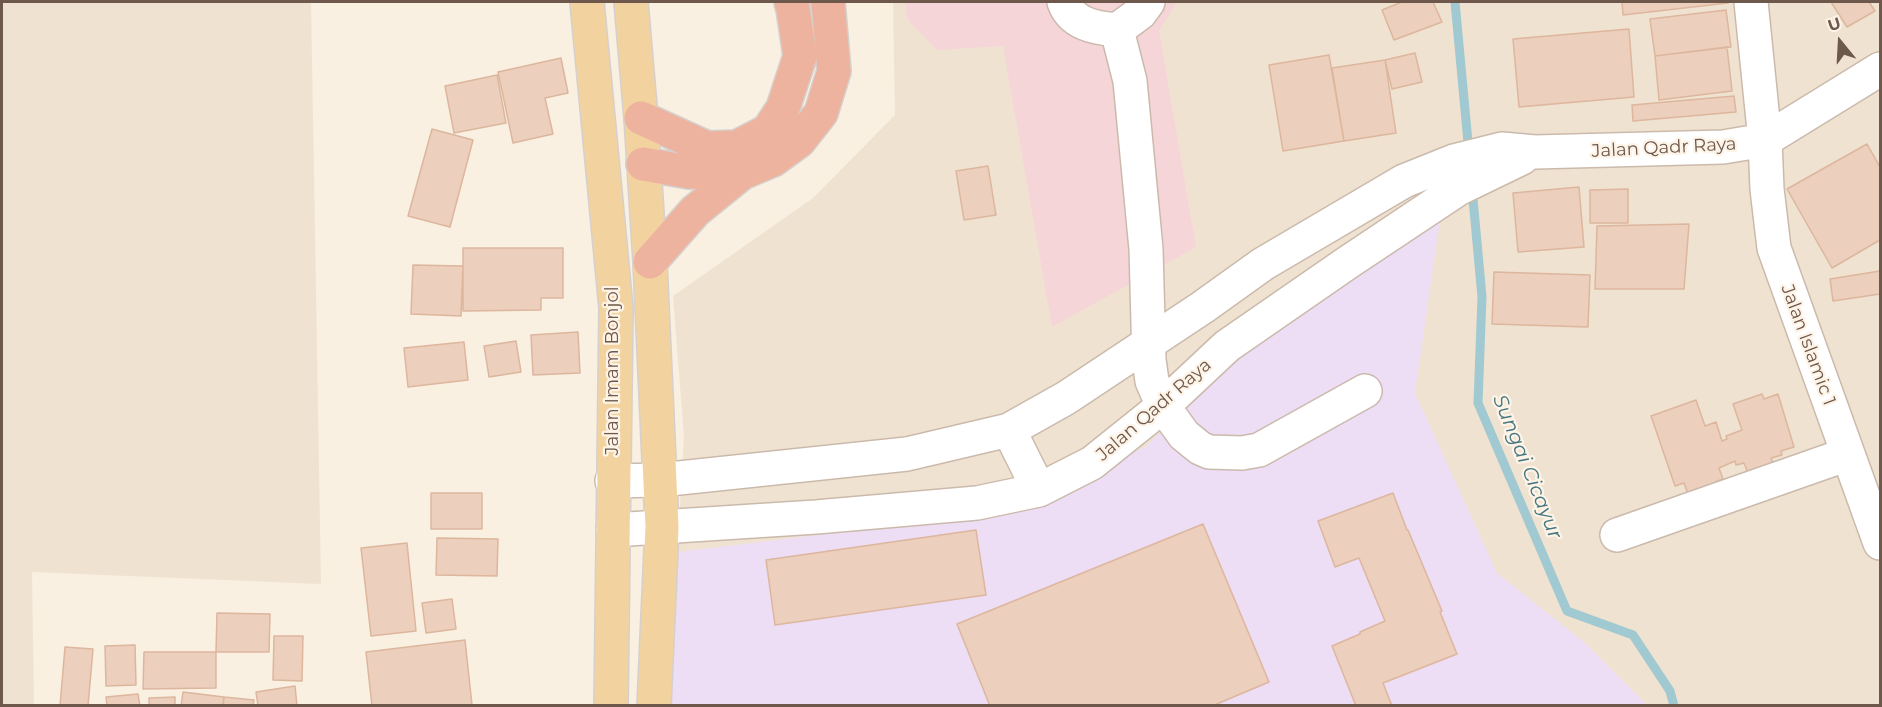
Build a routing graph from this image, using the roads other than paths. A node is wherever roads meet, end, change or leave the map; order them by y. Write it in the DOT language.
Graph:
graph roads {
  1 [pos="587,2"];
  2 [pos="631,2"];
  3 [pos="790,2"];
  4 [pos="828,2"];
  5 [pos="1064,2"];
  6 [pos="1148,2"];
  7 [pos="1751,2"];
  8 [pos="1117,30"];
  9 [pos="1881,69"];
  10 [pos="641,118"];
  11 [pos="1765,140"];
  12 [pos="643,164"];
  13 [pos="742,173"];
  14 [pos="1456,175"];
  15 [pos="650,262"];
  16 [pos="1149,343"];
  17 [pos="1365,391"];
  18 [pos="1163,406"];
  19 [pos="1009,430"];
  20 [pos="1848,454"];
  21 [pos="660,480"];
  22 [pos="612,481"];
  23 [pos="1039,490"];
  24 [pos="662,527"];
  25 [pos="613,530"];
  26 [pos="1617,535"];
  27 [pos="1881,543"];
  28 [pos="611,705"];
  29 [pos="654,705"];
  1 -- 22 [label="main road, Jalan Imam Bonjol"];
  2 -- 10 [label="main road, Jalan Imam Bonjol"];
  3 -- 10 [label="highway"];
  4 -- 13 [label="highway"];
  5 -- 8 [label="street"];
  6 -- 8 [label="street"];
  7 -- 11 [label="street, Jalan Islamic 1"];
  8 -- 16 [label="street"];
  9 -- 11 [label="street, Jalan Qadr Raya"];
  10 -- 12 [label="main road, Jalan Imam Bonjol"];
  11 -- 14 [label="street, Jalan Qadr Raya"];
  11 -- 20 [label="street, Jalan Islamic 1"];
  12 -- 13 [label="highway"];
  12 -- 15 [label="main road, Jalan Imam Bonjol"];
  13 -- 15 [label="highway"];
  14 -- 16 [label="street, Jalan Qadr Raya"];
  14 -- 18 [label="street, Jalan Qadr Raya"];
  15 -- 21 [label="main road, Jalan Imam Bonjol"];
  16 -- 18 [label="street"];
  16 -- 19 [label="street, Jalan Qadr Raya"];
  17 -- 18 [label="street"];
  18 -- 23 [label="street, Jalan Qadr Raya"];
  19 -- 21 [label="street, Jalan Qadr Raya"];
  19 -- 23 [label="street"];
  20 -- 26 [label="street"];
  20 -- 27 [label="street, Jalan Islamic 1"];
  21 -- 22 [label="street, Jalan Qadr Raya"];
  21 -- 24 [label="main road, Jalan Imam Bonjol"];
  22 -- 25 [label="main road, Jalan Imam Bonjol"];
  23 -- 24 [label="street, Jalan Qadr Raya"];
  24 -- 25 [label="street, Jalan Qadr Raya"];
  24 -- 29 [label="main road, Jalan Imam Bonjol"];
  25 -- 28 [label="main road, Jalan Imam Bonjol"];
}
